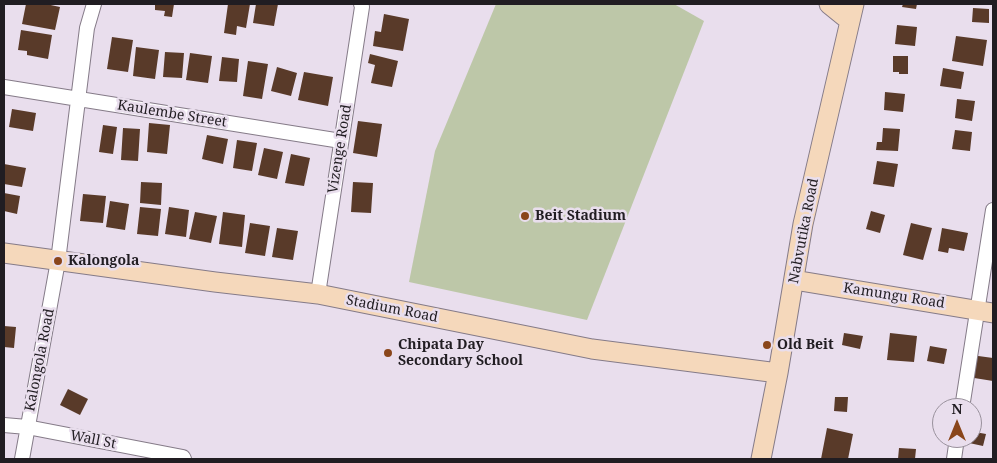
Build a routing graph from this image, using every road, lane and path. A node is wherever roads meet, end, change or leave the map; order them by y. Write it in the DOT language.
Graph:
graph roads {
  1 [pos="94,4"];
  2 [pos="361,4"];
  3 [pos="829,4"];
  4 [pos="852,12"];
  5 [pos="4,87"];
  6 [pos="78,99"];
  7 [pos="341,141"];
  8 [pos="993,210"];
  9 [pos="4,253"];
  10 [pos="58,261"];
  11 [pos="794,280"];
  12 [pos="318,294"];
  13 [pos="985,312"];
  14 [pos="778,374"];
  15 [pos="964,398"];
  16 [pos="4,424"];
  17 [pos="27,427"];
  18 [pos="184,458"];
  19 [pos="22,459"];
  20 [pos="761,459"];
  1 -- 6 [label="street, Kalongola Road"];
  2 -- 7 [label="street, Vizenge Road"];
  3 -- 4 [label="street"];
  4 -- 11 [label="street, Nabvutika Road"];
  5 -- 6 [label="street, Kaulembe Street"];
  6 -- 7 [label="street, Kaulembe Street"];
  6 -- 10 [label="street, Kalongola Road"];
  7 -- 12 [label="street, Vizenge Road"];
  8 -- 13 [label="street"];
  9 -- 10 [label="street, Stadium Road"];
  10 -- 12 [label="street, Stadium Road"];
  10 -- 17 [label="street, Kalongola Road"];
  11 -- 13 [label="street, Kamungu Road"];
  11 -- 14 [label="street, Nabvutika Road"];
  12 -- 14 [label="street, Stadium Road"];
  13 -- 15 [label="street"];
  14 -- 20 [label="street, Nabvutika Road"];
  16 -- 17 [label="street, Wall St"];
  17 -- 18 [label="street, Wall St"];
  17 -- 19 [label="street, Kalongola Road"];
}
